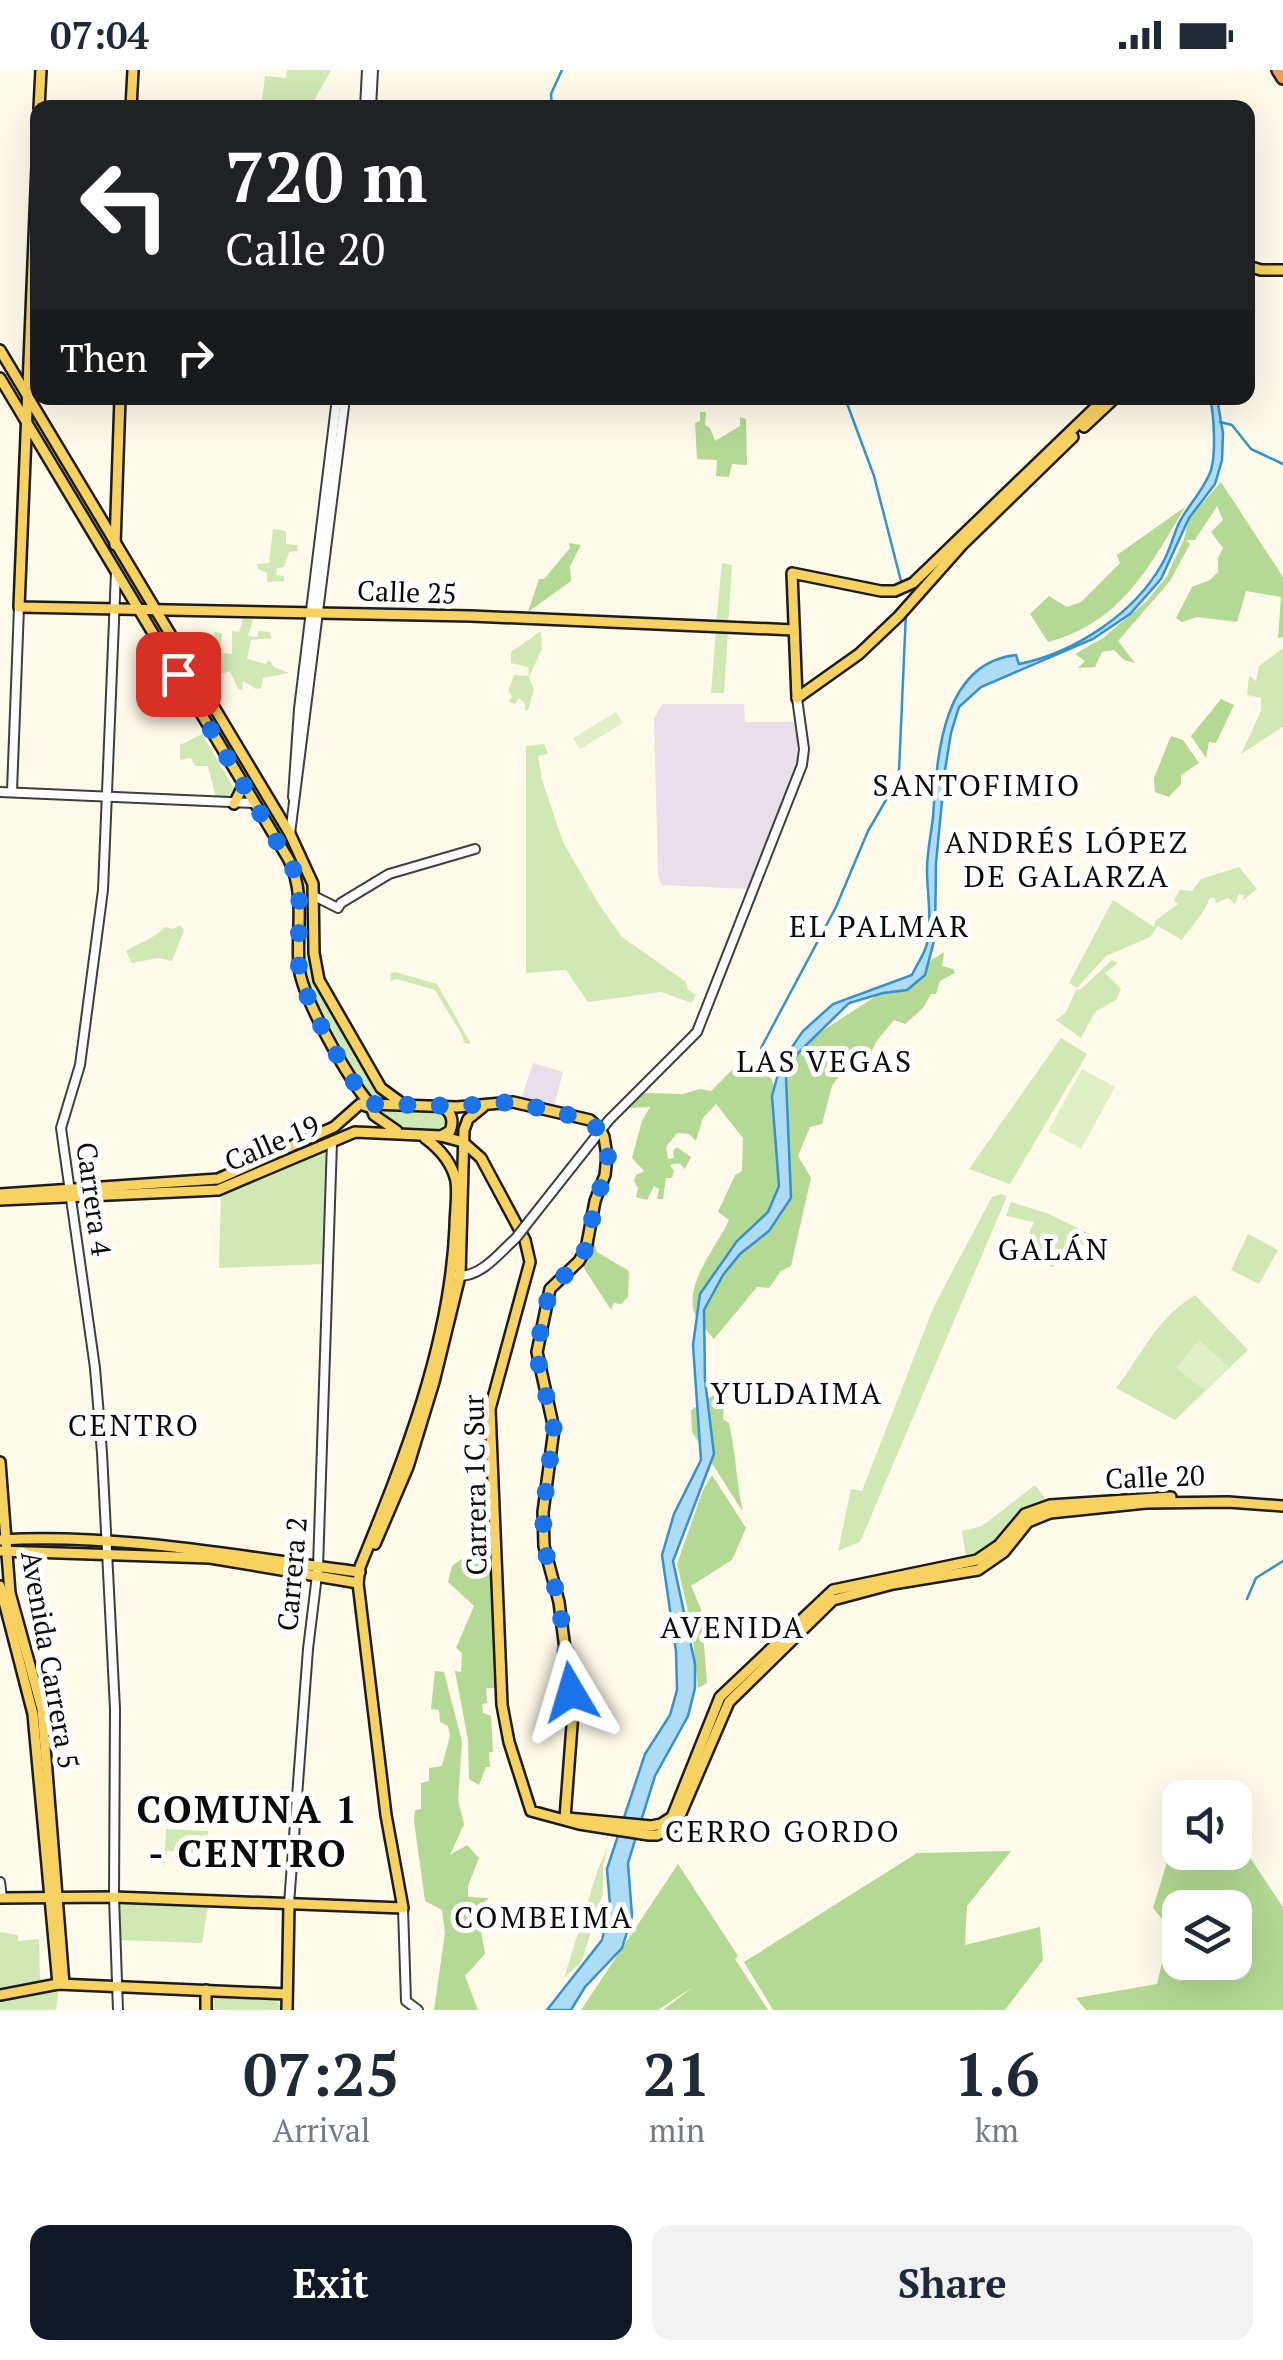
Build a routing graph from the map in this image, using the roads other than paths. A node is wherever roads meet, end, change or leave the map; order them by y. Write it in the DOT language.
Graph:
graph roads {
  1 [pos="41,70"];
  2 [pos="133,70"];
  3 [pos="370,70"];
  4 [pos="1278,70"];
  5 [pos="1283,78"];
  6 [pos="39,100"];
  7 [pos="132,100"];
  8 [pos="368,100"];
  9 [pos="1255,269"];
  10 [pos="1283,270"];
  11 [pos="0,350"];
  12 [pos="30,359"];
  13 [pos="0,378"];
  14 [pos="26,395"];
  15 [pos="30,402"];
  16 [pos="32,405"];
  17 [pos="120,405"];
  18 [pos="340,405"];
  19 [pos="1098,405"];
  20 [pos="1107,405"];
  21 [pos="25,424"];
  22 [pos="115,544"];
  23 [pos="116,568"];
  24 [pos="18,607"];
  25 [pos="115,608"];
  26 [pos="140,608"];
  27 [pos="156,610"];
  28 [pos="314,612"];
  29 [pos="794,630"];
  30 [pos="797,698"];
  31 [pos="243,786"];
  32 [pos="12,791"];
  33 [pos="0,792"];
  34 [pos="108,797"];
  35 [pos="253,803"];
  36 [pos="234,804"];
  37 [pos="290,834"];
  38 [pos="471,850"];
  39 [pos="314,896"];
  40 [pos="368,1103"];
  41 [pos="494,1103"];
  42 [pos="403,1104"];
  43 [pos="439,1107"];
  44 [pos="601,1130"];
  45 [pos="403,1133"];
  46 [pos="316,1136"];
  47 [pos="441,1136"];
  48 [pos="423,1137"];
  49 [pos="301,1142"];
  50 [pos="332,1142"];
  51 [pos="463,1142"];
  52 [pos="307,1152"];
  53 [pos="69,1193"];
  54 [pos="0,1195"];
  55 [pos="456,1276"];
  56 [pos="0,1462"];
  57 [pos="1283,1503"];
  58 [pos="4,1545"];
  59 [pos="105,1548"];
  60 [pos="318,1567"];
  61 [pos="316,1578"];
  62 [pos="359,1578"];
  63 [pos="0,1586"];
  64 [pos="565,1818"];
  65 [pos="650,1830"];
  66 [pos="0,1882"];
  67 [pos="114,1897"];
  68 [pos="1,1898"];
  69 [pos="55,1898"];
  70 [pos="289,1904"];
  71 [pos="403,1908"];
  72 [pos="61,1984"];
  73 [pos="118,1985"];
  74 [pos="206,1990"];
  75 [pos="288,1994"];
  76 [pos="0,1995"];
  77 [pos="118,2010"];
  78 [pos="206,2010"];
  79 [pos="287,2010"];
  80 [pos="418,2010"];
  1 -- 6 [label="main road"];
  2 -- 7 [label="main road"];
  3 -- 8 [label="street"];
  4 -- 5 [label="highway"];
  9 -- 10 [label="main road"];
  11 -- 14 [label="main road"];
  12 -- 14 [label="main road"];
  13 -- 21 [label="main road"];
  14 -- 15 [label="main road"];
  14 -- 21 [label="main road"];
  16 -- 22 [label="main road"];
  17 -- 22 [label="main road, Carrera 4"];
  18 -- 28 [label="street"];
  19 -- 29 [label="main road"];
  20 -- 30 [label="main road"];
  21 -- 23 [label="main road"];
  21 -- 24 [label="main road"];
  22 -- 23 [label="main road, Carrera 4"];
  22 -- 27 [label="main road"];
  23 -- 25 [label="street, Carrera 4"];
  23 -- 26 [label="main road"];
  24 -- 25 [label="main road, Calle 25"];
  24 -- 32 [label="street"];
  25 -- 26 [label="main road, Calle 25"];
  25 -- 34 [label="street, Carrera 4"];
  26 -- 27 [label="main road, Calle 25"];
  26 -- 31 [label="main road"];
  27 -- 28 [label="main road, Calle 25"];
  27 -- 37 [label="main road"];
  28 -- 29 [label="main road, Calle 25"];
  28 -- 37 [label="street"];
  29 -- 30 [label="main road"];
  30 -- 44 [label="street"];
  31 -- 35 [label="main road"];
  31 -- 36 [label="main road"];
  32 -- 33 [label="street"];
  32 -- 34 [label="street"];
  34 -- 36 [label="street"];
  34 -- 53 [label="street, Carrera 4"];
  35 -- 36 [label="street"];
  35 -- 40 [label="main road"];
  37 -- 39 [label="main road"];
  38 -- 39 [label="street"];
  39 -- 42 [label="main road"];
  40 -- 42 [label="main road"];
  40 -- 45 [label="main road"];
  40 -- 46 [label="main road, Calle 19"];
  41 -- 43 [label="main road"];
  41 -- 44 [label="main road"];
  41 -- 51 [label="main road"];
  42 -- 43 [label="main road"];
  43 -- 47 [label="main road"];
  44 -- 55 [label="street, bridge"];
  44 -- 64 [label="main road"];
  45 -- 48 [label="main road, Calle 19"];
  45 -- 50 [label="main road, Calle 19"];
  46 -- 49 [label="main road, Calle 19"];
  46 -- 50 [label="main road"];
  47 -- 48 [label="main road, Calle 19"];
  47 -- 51 [label="main road, Calle 19"];
  48 -- 55 [label="main road"];
  49 -- 52 [label="main road"];
  49 -- 53 [label="main road, Calle 19"];
  50 -- 52 [label="main road, Calle 19"];
  50 -- 60 [label="street, Carrera 2"];
  51 -- 55 [label="main road"];
  51 -- 64 [label="main road, Carrera 1C Sur"];
  52 -- 53 [label="main road, Calle 19"];
  53 -- 54 [label="main road, Calle 19"];
  53 -- 59 [label="street, Carrera 4"];
  55 -- 62 [label="main road"];
  56 -- 58 [label="main road, Avenida Carrera 5"];
  57 -- 65 [label="main road"];
  57 -- 65 [label="main road, Calle 20"];
  58 -- 59 [label="main road"];
  58 -- 69 [label="main road, Avenida Carrera 5"];
  59 -- 60 [label="main road"];
  59 -- 61 [label="main road"];
  59 -- 67 [label="street, Carrera 4"];
  60 -- 61 [label="street, Carrera 2"];
  60 -- 62 [label="main road"];
  61 -- 62 [label="main road"];
  61 -- 70 [label="street, Carrera 2"];
  62 -- 71 [label="main road"];
  63 -- 69 [label="main road, Avenida Carrera 5"];
  64 -- 65 [label="main road"];
  66 -- 68 [label="street"];
  67 -- 69 [label="main road"];
  67 -- 70 [label="main road"];
  67 -- 73 [label="street, Carrera 4"];
  68 -- 69 [label="main road"];
  69 -- 72 [label="main road, Avenida Carrera 5"];
  70 -- 71 [label="main road"];
  70 -- 75 [label="main road, Carrera 2"];
  71 -- 80 [label="street"];
  72 -- 73 [label="main road"];
  72 -- 76 [label="main road"];
  73 -- 74 [label="main road"];
  73 -- 77 [label="street, Carrera 4"];
  74 -- 75 [label="main road"];
  74 -- 78 [label="main road"];
  75 -- 79 [label="main road, Carrera 2"];
}
